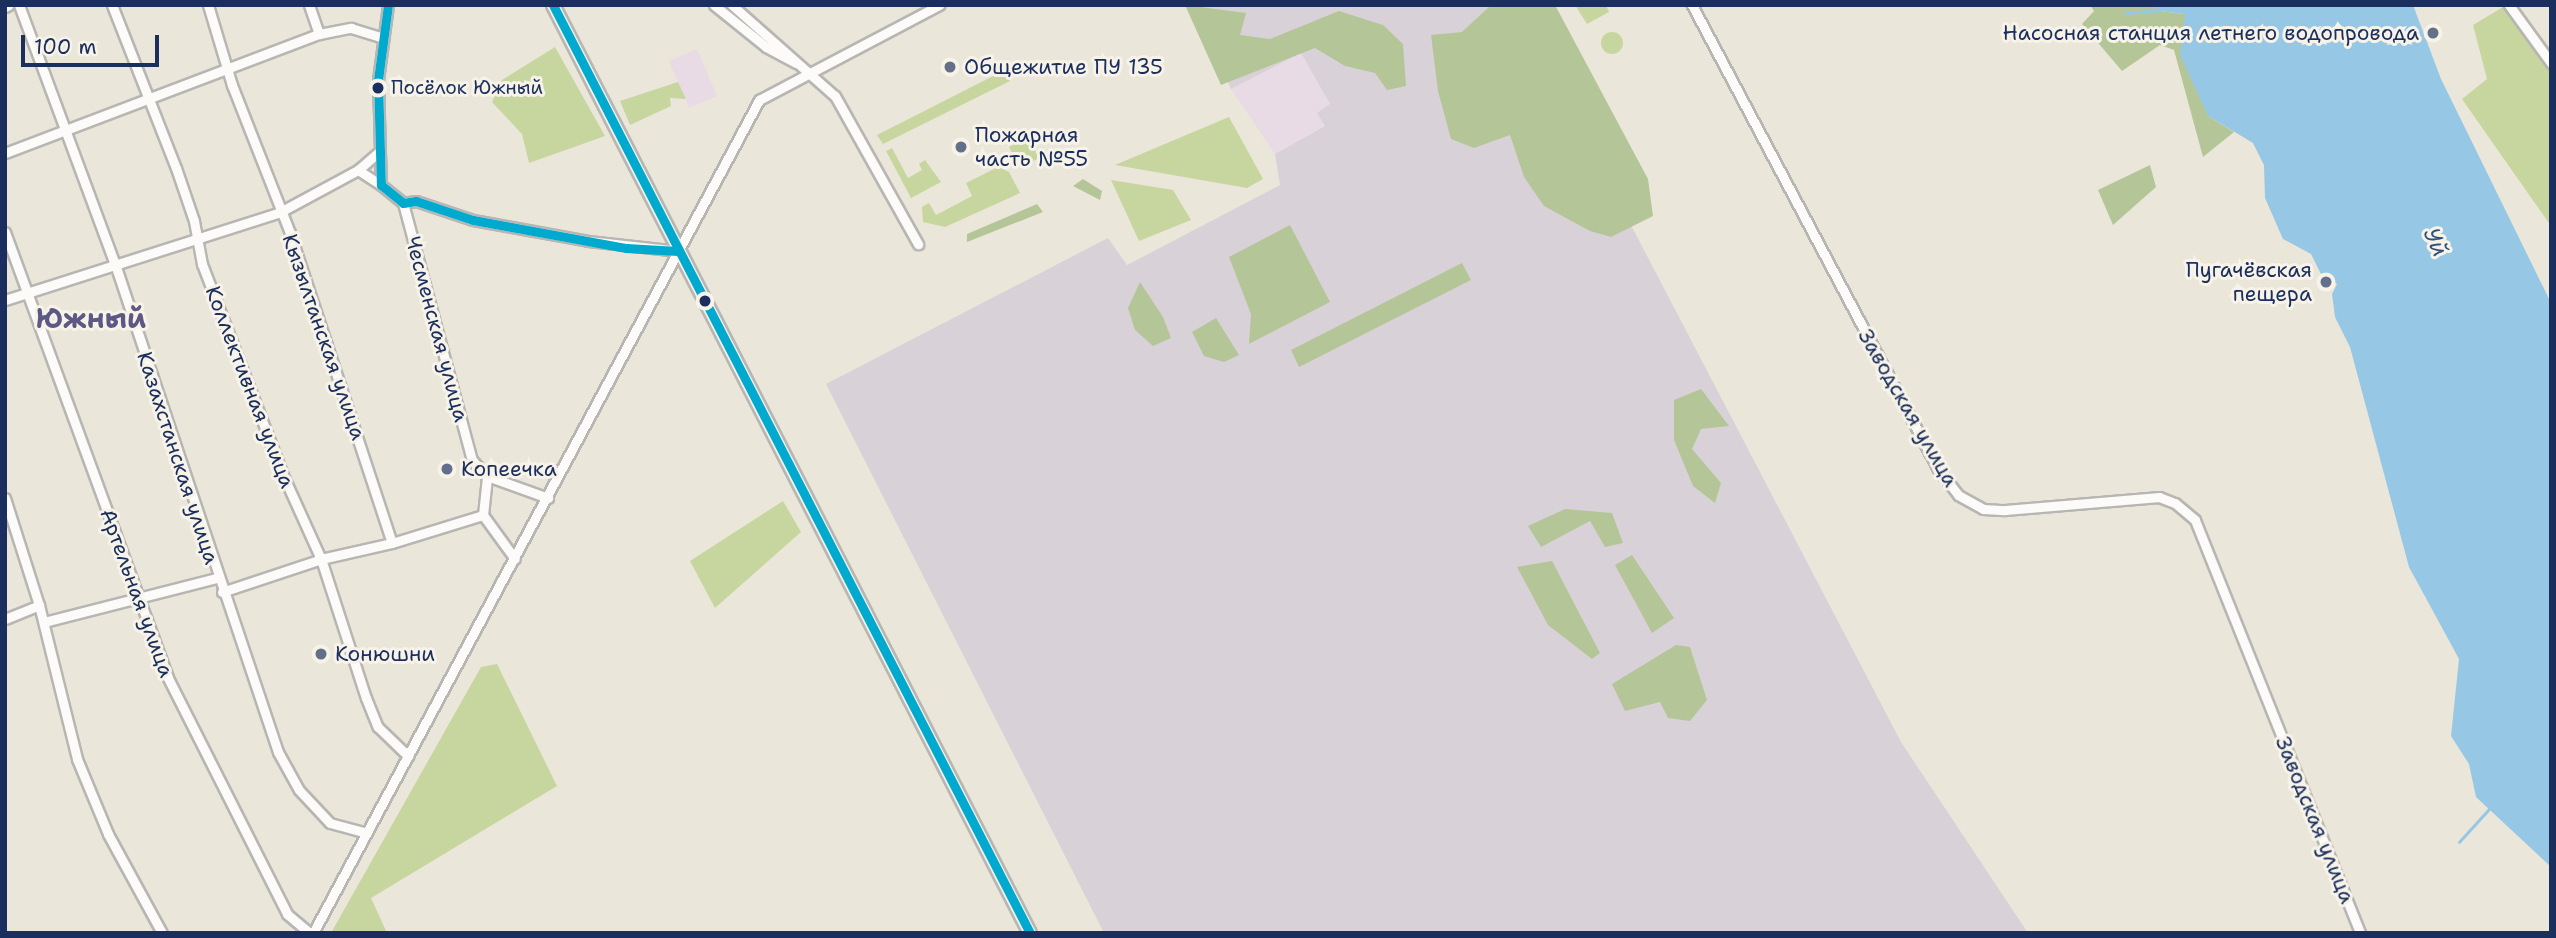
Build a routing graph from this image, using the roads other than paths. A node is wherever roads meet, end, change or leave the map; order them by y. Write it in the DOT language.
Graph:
graph roads {
  1 [pos="19,5"];
  2 [pos="112,5"];
  3 [pos="208,5"];
  4 [pos="309,5"];
  5 [pos="388,5"];
  6 [pos="552,5"];
  7 [pos="714,5"];
  8 [pos="732,5"];
  9 [pos="939,5"];
  10 [pos="1692,5"];
  11 [pos="2509,5"];
  12 [pos="319,34"];
  13 [pos="383,38"];
  14 [pos="2551,63"];
  15 [pos="230,71"];
  16 [pos="810,71"];
  17 [pos="149,99"];
  18 [pos="65,130"];
  19 [pos="380,151"];
  20 [pos="5,153"];
  21 [pos="358,170"];
  22 [pos="382,186"];
  23 [pos="402,203"];
  24 [pos="280,212"];
  25 [pos="5,232"];
  26 [pos="197,239"];
  27 [pos="918,244"];
  28 [pos="678,251"];
  29 [pos="116,267"];
  30 [pos="27,293"];
  31 [pos="5,300"];
  32 [pos="487,476"];
  33 [pos="5,498"];
  34 [pos="548,498"];
  35 [pos="483,515"];
  36 [pos="392,543"];
  37 [pos="321,559"];
  38 [pos="515,559"];
  39 [pos="217,578"];
  40 [pos="222,593"];
  41 [pos="141,600"];
  42 [pos="39,606"];
  43 [pos="5,619"];
  44 [pos="44,622"];
  45 [pos="408,757"];
  46 [pos="367,833"];
  47 [pos="162,933"];
  48 [pos="312,933"];
  49 [pos="1030,933"];
  50 [pos="2360,933"];
  1 -- 18 [label="street, Казахстанская улица"];
  2 -- 17 [label="street, Коллективная улица"];
  3 -- 15 [label="street, Кызылтанская улица"];
  4 -- 12 [label="street"];
  5 -- 13 [label="street"];
  6 -- 28 [label="street"];
  7 -- 16 [label="street"];
  8 -- 16 [label="street"];
  9 -- 16 [label="street"];
  10 -- 50 [label="street, Заводская улица"];
  11 -- 14 [label="street"];
  12 -- 13 [label="street"];
  12 -- 15 [label="street"];
  13 -- 19 [label="street"];
  15 -- 17 [label="street"];
  15 -- 24 [label="street, Кызылтанская улица"];
  16 -- 27 [label="street"];
  16 -- 28 [label="street"];
  17 -- 18 [label="street"];
  17 -- 26 [label="street, Коллективная улица"];
  18 -- 20 [label="street"];
  18 -- 29 [label="street, Казахстанская улица"];
  19 -- 21 [label="street"];
  19 -- 22 [label="street"];
  21 -- 22 [label="street"];
  21 -- 24 [label="street"];
  22 -- 23 [label="street"];
  23 -- 28 [label="street"];
  23 -- 32 [label="street, Чесменская улица"];
  24 -- 26 [label="street"];
  24 -- 36 [label="street, Кызылтанская улица"];
  25 -- 30 [label="street, Артельная улица"];
  26 -- 29 [label="street"];
  26 -- 37 [label="street, Коллективная улица"];
  28 -- 34 [label="street"];
  28 -- 49 [label="street"];
  29 -- 30 [label="street"];
  29 -- 39 [label="street, Казахстанская улица"];
  30 -- 31 [label="street"];
  30 -- 41 [label="street, Артельная улица"];
  32 -- 34 [label="street"];
  32 -- 35 [label="street"];
  33 -- 42 [label="street"];
  34 -- 38 [label="street"];
  35 -- 36 [label="street"];
  35 -- 38 [label="street"];
  36 -- 37 [label="street"];
  37 -- 40 [label="street"];
  37 -- 45 [label="street, Коллективная улица"];
  38 -- 45 [label="street"];
  39 -- 40 [label="street, Казахстанская улица"];
  39 -- 41 [label="street"];
  40 -- 46 [label="street, Казахстанская улица"];
  41 -- 44 [label="street"];
  41 -- 48 [label="street, Артельная улица"];
  42 -- 43 [label="street"];
  42 -- 44 [label="street"];
  44 -- 47 [label="street"];
  45 -- 46 [label="street"];
  46 -- 48 [label="street"];
}
